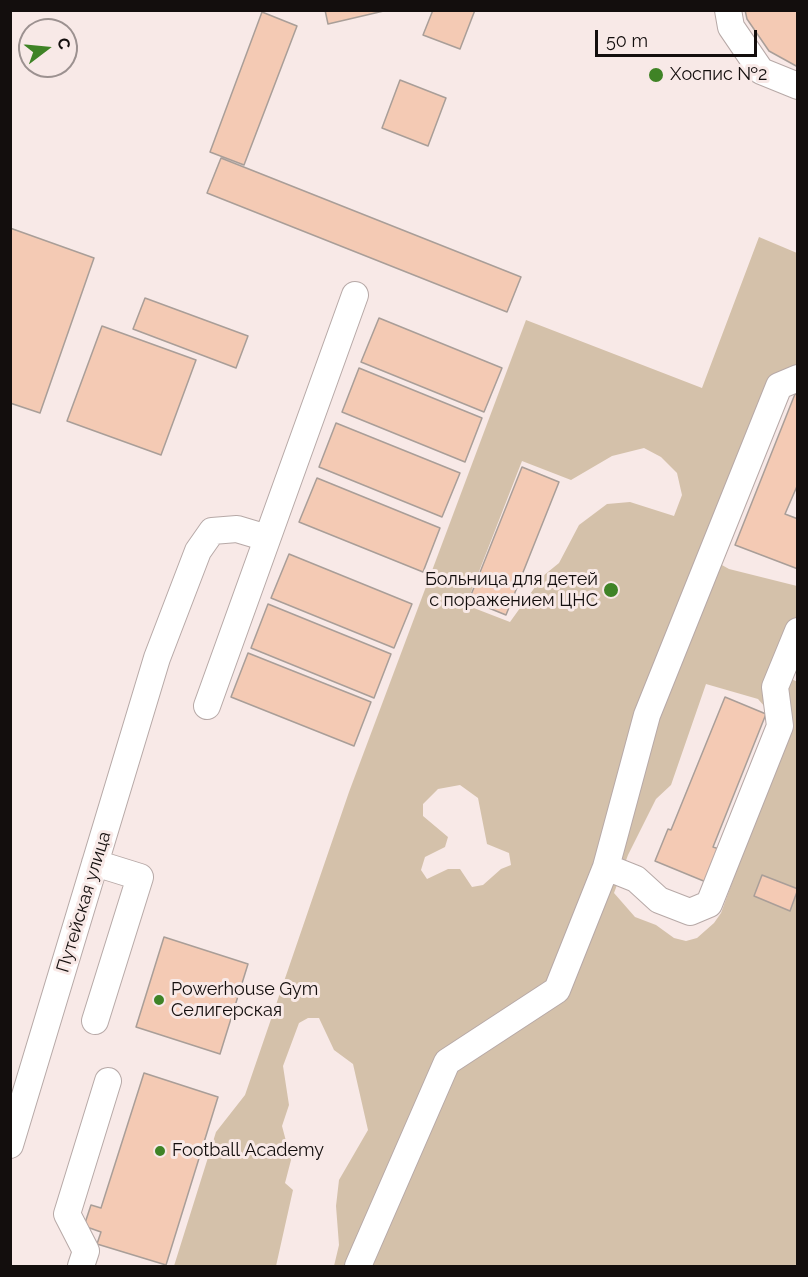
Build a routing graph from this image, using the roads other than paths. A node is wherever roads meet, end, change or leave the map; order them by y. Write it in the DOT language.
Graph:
graph roads {
  1 [pos="728,10"];
  2 [pos="798,86"];
  3 [pos="355,295"];
  4 [pos="798,378"];
  5 [pos="267,538"];
  6 [pos="798,631"];
  7 [pos="207,706"];
  8 [pos="95,863"];
  9 [pos="606,867"];
  10 [pos="96,1021"];
  11 [pos="108,1081"];
  12 [pos="10,1145"];
  13 [pos="81,1266"];
  14 [pos="358,1266"];
  1 -- 2 [label="street"];
  3 -- 5 [label="street"];
  4 -- 9 [label="street"];
  5 -- 7 [label="street"];
  5 -- 8 [label="street, Путейская улица"];
  6 -- 9 [label="street"];
  8 -- 10 [label="street"];
  8 -- 12 [label="street, Путейская улица"];
  9 -- 14 [label="street"];
  11 -- 13 [label="street"];
}
